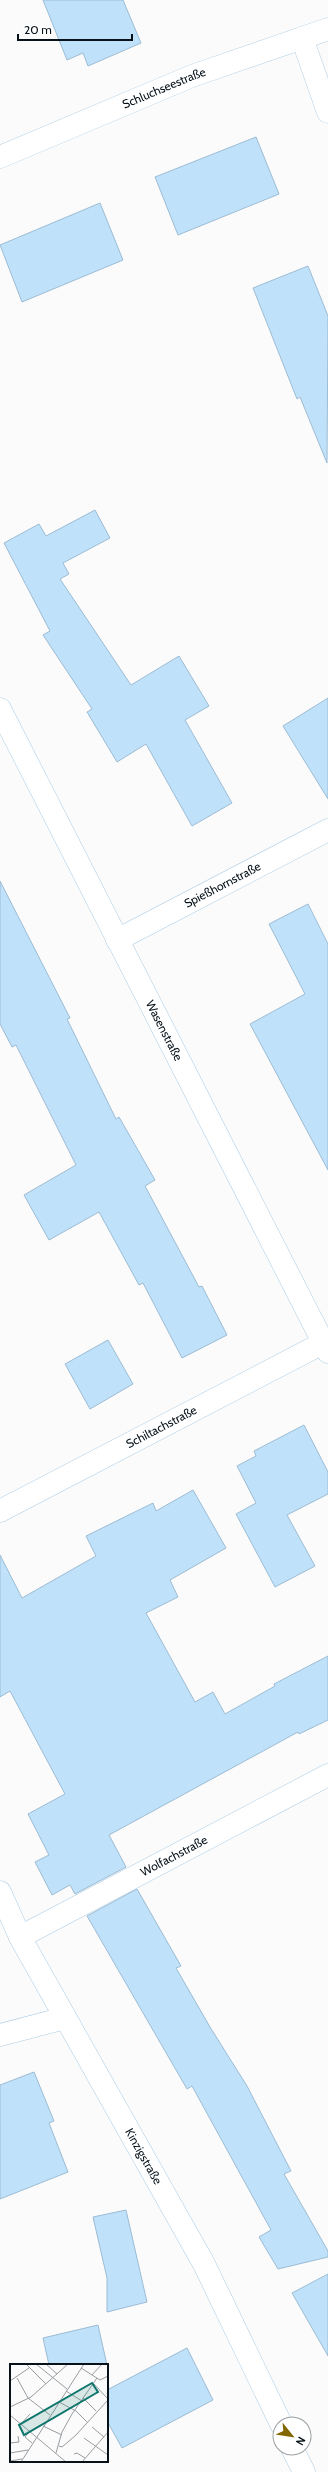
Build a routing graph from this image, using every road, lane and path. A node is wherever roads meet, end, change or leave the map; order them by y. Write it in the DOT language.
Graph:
graph roads {
  1 [pos="328,29"];
  2 [pos="302,38"];
  3 [pos="328,112"];
  4 [pos="1,154"];
  5 [pos="0,709"];
  6 [pos="328,830"];
  7 [pos="117,940"];
  8 [pos="326,1348"];
  9 [pos="0,1511"];
  10 [pos="328,1775"];
  11 [pos="0,1892"];
  12 [pos="20,1937"];
  13 [pos="65,2018"];
  14 [pos="0,2036"];
  15 [pos="277,2416"];
  16 [pos="295,2456"];
  17 [pos="300,2471"];
  1 -- 2 [label="street, Schluchseestraße"];
  2 -- 3 [label="street"];
  2 -- 4 [label="street, Schluchseestraße"];
  5 -- 7 [label="street, Wasenstraße"];
  6 -- 7 [label="street, Spießhornstraße"];
  7 -- 8 [label="street, Wasenstraße"];
  8 -- 9 [label="street, Schiltachstraße"];
  10 -- 12 [label="street, Wolfachstraße"];
  11 -- 12 [label="street, Kinzigstraße"];
  12 -- 13 [label="street, Kinzigstraße"];
  13 -- 14 [label="street"];
  13 -- 15 [label="street, Kinzigstraße"];
  16 -- 17 [label="street"];
}
